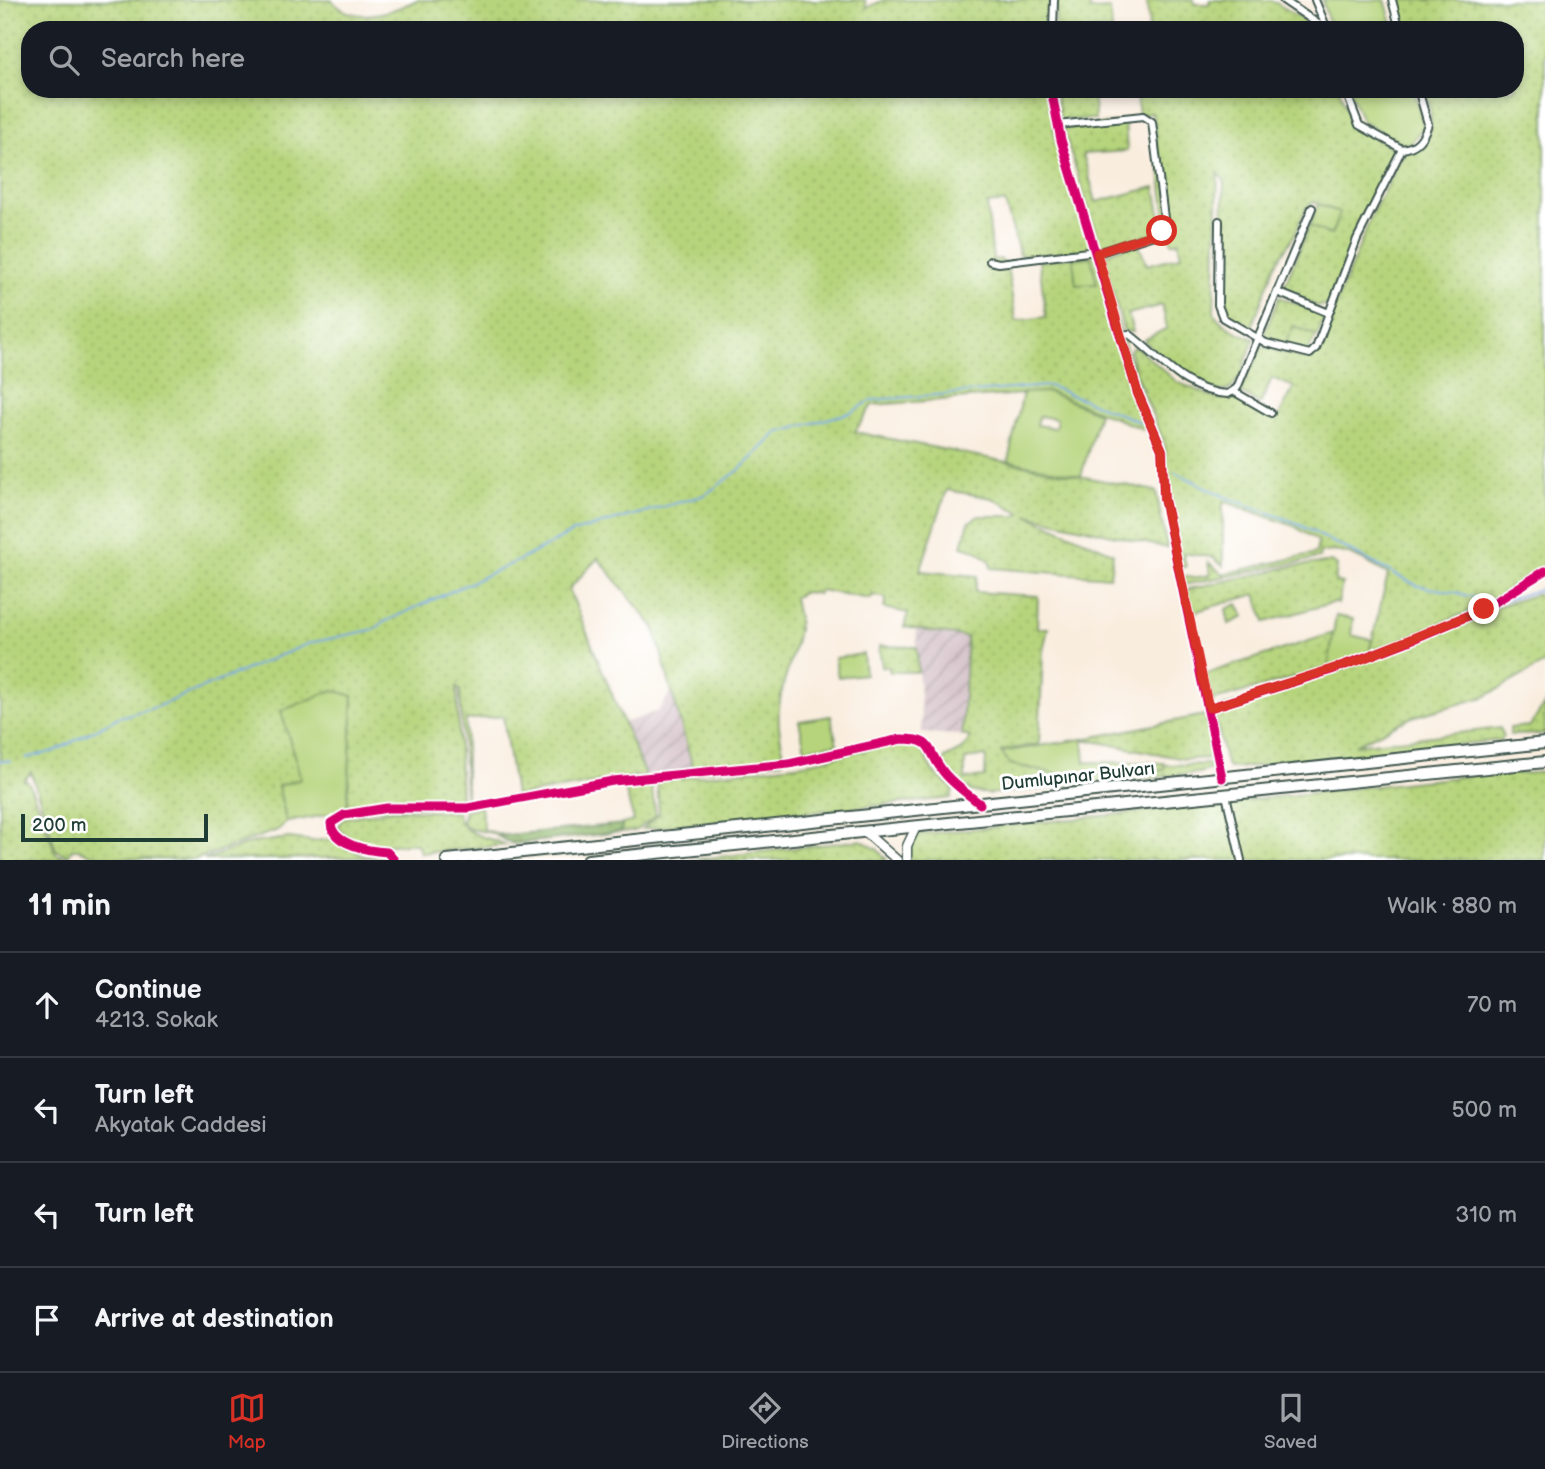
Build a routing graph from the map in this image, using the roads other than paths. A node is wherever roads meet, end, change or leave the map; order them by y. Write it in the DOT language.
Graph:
graph roads {
  1 [pos="1054,0"];
  2 [pos="1315,0"];
  3 [pos="1392,0"];
  4 [pos="1288,1"];
  5 [pos="1053,21"];
  6 [pos="1316,21"];
  7 [pos="1324,21"];
  8 [pos="1398,21"];
  9 [pos="1052,98"];
  10 [pos="1348,98"];
  11 [pos="1421,98"];
  12 [pos="1057,125"];
  13 [pos="1402,149"];
  14 [pos="1312,208"];
  15 [pos="1219,221"];
  16 [pos="1096,252"];
  17 [pos="990,261"];
  18 [pos="1277,292"];
  19 [pos="1329,313"];
  20 [pos="1121,335"];
  21 [pos="1259,338"];
  22 [pos="1233,391"];
  23 [pos="1271,413"];
  24 [pos="1545,570"];
  25 [pos="1209,708"];
  26 [pos="1545,743"];
  27 [pos="1545,762"];
  28 [pos="1222,778"];
  29 [pos="1226,795"];
  30 [pos="981,804"];
  31 [pos="916,827"];
  32 [pos="865,832"];
  33 [pos="394,860"];
  34 [pos="447,860"];
  35 [pos="588,860"];
  36 [pos="897,860"];
  37 [pos="907,860"];
  38 [pos="1241,860"];
  1 -- 5 [label="street"];
  2 -- 7 [label="street"];
  3 -- 8 [label="street"];
  4 -- 6 [label="street"];
  9 -- 12 [label="street"];
  10 -- 13 [label="street"];
  11 -- 13 [label="street"];
  12 -- 16 [label="street"];
  12 -- 16 [label="street"];
  13 -- 19 [label="street"];
  14 -- 18 [label="street"];
  15 -- 21 [label="street"];
  16 -- 17 [label="street"];
  16 -- 20 [label="street"];
  18 -- 19 [label="street"];
  18 -- 21 [label="street"];
  19 -- 21 [label="street"];
  20 -- 22 [label="street"];
  20 -- 25 [label="street"];
  21 -- 22 [label="street"];
  22 -- 23 [label="street"];
  24 -- 25 [label="street"];
  25 -- 28 [label="street"];
  26 -- 28 [label="highway, Dumlupınar Bulvarı"];
  27 -- 29 [label="highway, Dumlupınar Bulvarı"];
  28 -- 30 [label="highway, Dumlupınar Bulvarı"];
  29 -- 31 [label="highway, Dumlupınar Bulvarı"];
  29 -- 38 [label="street"];
  30 -- 33 [label="street"];
  30 -- 34 [label="highway, Dumlupınar Bulvarı"];
  31 -- 32 [label="highway, Dumlupınar Bulvarı"];
  31 -- 37 [label="main road"];
  32 -- 35 [label="highway, Dumlupınar Bulvarı"];
  32 -- 36 [label="main road"];
}
